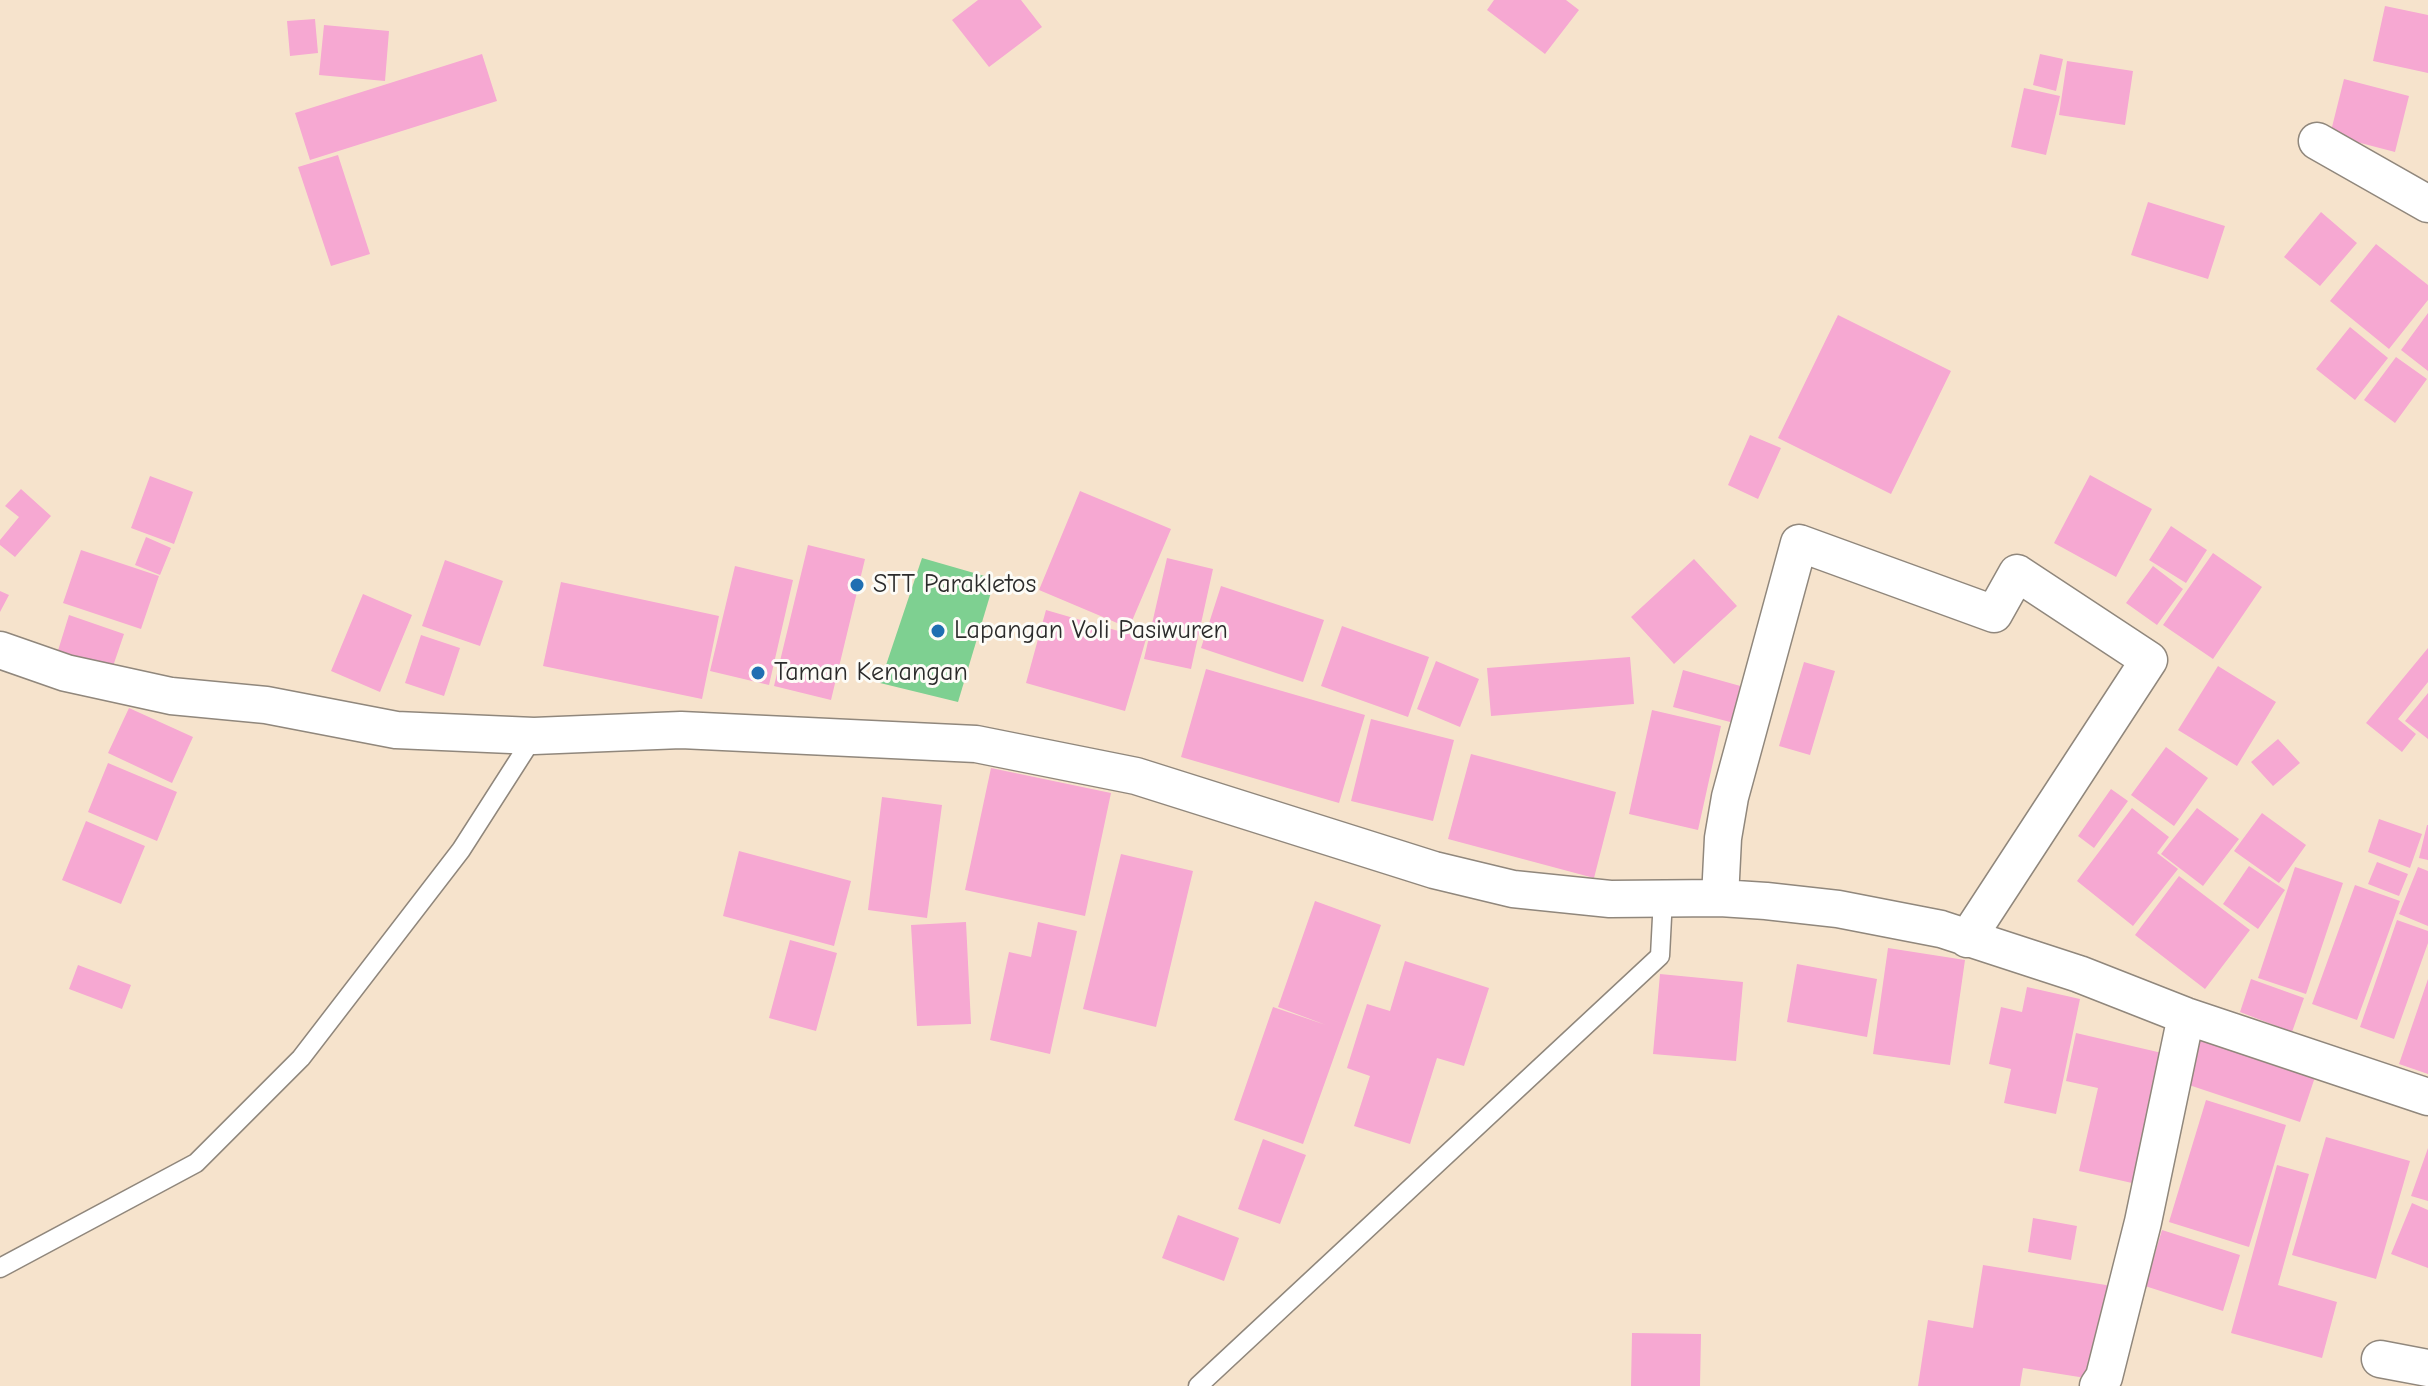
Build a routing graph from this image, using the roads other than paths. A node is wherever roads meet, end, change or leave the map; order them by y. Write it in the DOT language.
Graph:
graph roads {
  1 [pos="2317,141"];
  2 [pos="2428,204"];
  3 [pos="0,650"];
  4 [pos="534,736"];
  5 [pos="1663,898"];
  6 [pos="1720,898"];
  7 [pos="1967,939"];
  8 [pos="2186,1016"];
  9 [pos="2428,1097"];
  10 [pos="0,1268"];
  11 [pos="2380,1359"];
  12 [pos="2428,1368"];
  13 [pos="1198,1386"];
  14 [pos="2098,1386"];
  1 -- 2 [label="street"];
  3 -- 4 [label="street"];
  4 -- 5 [label="street"];
  4 -- 10 [label="lane"];
  5 -- 6 [label="street"];
  5 -- 13 [label="lane"];
  6 -- 7 [label="street"];
  6 -- 7 [label="street"];
  7 -- 8 [label="street"];
  8 -- 9 [label="street"];
  8 -- 14 [label="street"];
  11 -- 12 [label="street"];
}
